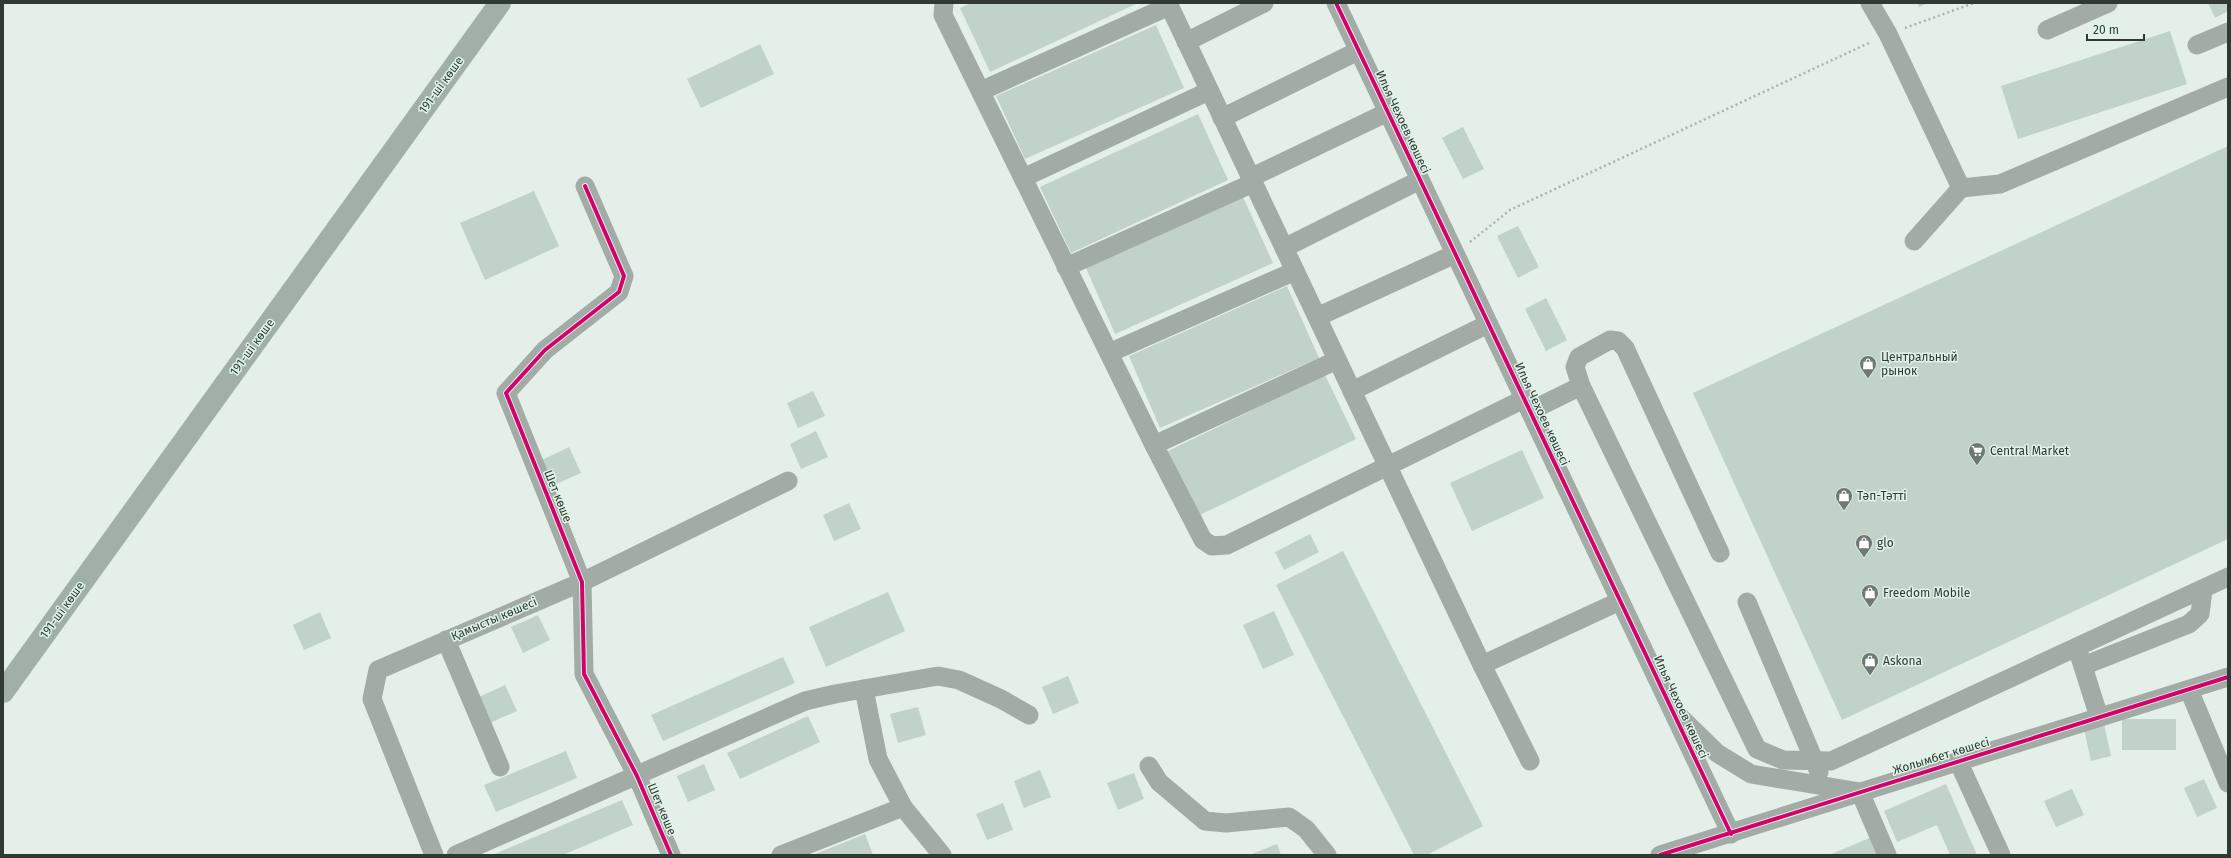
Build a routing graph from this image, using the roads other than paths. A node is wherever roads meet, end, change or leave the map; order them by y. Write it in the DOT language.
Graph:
graph roads {
  1 [pos="500,3"];
  2 [pos="944,3"];
  3 [pos="1264,3"];
  4 [pos="1336,3"];
  5 [pos="1870,3"];
  6 [pos="2108,3"];
  7 [pos="1168,4"];
  8 [pos="2047,30"];
  9 [pos="2228,32"];
  10 [pos="1186,42"];
  11 [pos="2197,45"];
  12 [pos="1358,51"];
  13 [pos="2228,87"];
  14 [pos="981,91"];
  15 [pos="1209,91"];
  16 [pos="1388,112"];
  17 [pos="1222,118"];
  18 [pos="1023,178"];
  19 [pos="1252,180"];
  20 [pos="1420,180"];
  21 [pos="585,186"];
  22 [pos="1961,188"];
  23 [pos="1914,241"];
  24 [pos="1284,248"];
  25 [pos="1455,254"];
  26 [pos="1066,267"];
  27 [pos="1295,271"];
  28 [pos="1317,317"];
  29 [pos="1488,324"];
  30 [pos="1109,353"];
  31 [pos="1337,360"];
  32 [pos="1582,386"];
  33 [pos="1352,391"];
  34 [pos="1527,405"];
  35 [pos="1154,445"];
  36 [pos="1388,466"];
  37 [pos="788,481"];
  38 [pos="1720,553"];
  39 [pos="2228,577"];
  40 [pos="582,582"];
  41 [pos="2203,590"];
  42 [pos="1620,601"];
  43 [pos="1747,602"];
  44 [pos="446,640"];
  45 [pos="2077,648"];
  46 [pos="1482,665"];
  47 [pos="2083,666"];
  48 [pos="2228,677"];
  49 [pos="864,689"];
  50 [pos="2189,690"];
  51 [pos="3,692"];
  52 [pos="1672,709"];
  53 [pos="1029,715"];
  54 [pos="2099,717"];
  55 [pos="1530,761"];
  56 [pos="1815,761"];
  57 [pos="1958,761"];
  58 [pos="1149,766"];
  59 [pos="500,767"];
  60 [pos="637,776"];
  61 [pos="2228,783"];
  62 [pos="1824,786"];
  63 [pos="1860,792"];
  64 [pos="903,807"];
  65 [pos="1731,834"];
  66 [pos="434,855"];
  67 [pos="456,855"];
  68 [pos="671,855"];
  69 [pos="781,855"];
  70 [pos="942,855"];
  71 [pos="1327,855"];
  72 [pos="1660,855"];
  73 [pos="1887,855"];
  74 [pos="2001,855"];
  1 -- 51 [label="main road, 191-ші көше"];
  2 -- 14 [label="street"];
  3 -- 10 [label="street"];
  4 -- 12 [label="street, Илья Чехоев көшесі"];
  5 -- 22 [label="street"];
  6 -- 8 [label="street"];
  7 -- 10 [label="street"];
  7 -- 14 [label="street"];
  9 -- 11 [label="street"];
  10 -- 15 [label="street"];
  12 -- 16 [label="street, Илья Чехоев көшесі"];
  12 -- 17 [label="street"];
  13 -- 22 [label="street"];
  14 -- 18 [label="street"];
  15 -- 17 [label="street"];
  15 -- 18 [label="street"];
  16 -- 19 [label="street"];
  16 -- 20 [label="street, Илья Чехоев көшесі"];
  17 -- 19 [label="street"];
  18 -- 26 [label="street"];
  19 -- 24 [label="street"];
  19 -- 26 [label="street"];
  20 -- 24 [label="street"];
  20 -- 25 [label="street, Илья Чехоев көшесі"];
  21 -- 40 [label="street, Шет көше"];
  22 -- 23 [label="street"];
  24 -- 27 [label="street"];
  25 -- 28 [label="street"];
  25 -- 29 [label="street, Илья Чехоев көшесі"];
  26 -- 30 [label="street"];
  27 -- 28 [label="street"];
  27 -- 30 [label="street"];
  28 -- 31 [label="street"];
  29 -- 33 [label="street"];
  29 -- 34 [label="street, Илья Чехоев көшесі"];
  30 -- 35 [label="street"];
  31 -- 33 [label="street"];
  31 -- 35 [label="street"];
  32 -- 34 [label="street"];
  32 -- 38 [label="street"];
  32 -- 56 [label="street"];
  33 -- 36 [label="street"];
  34 -- 36 [label="street"];
  34 -- 42 [label="street, Илья Чехоев көшесі"];
  35 -- 36 [label="street"];
  36 -- 46 [label="street"];
  37 -- 40 [label="street, Қамысты көшесі"];
  39 -- 41 [label="street"];
  40 -- 44 [label="street, Қамысты көшесі"];
  40 -- 60 [label="street, Шет көше"];
  41 -- 45 [label="street"];
  41 -- 47 [label="street"];
  42 -- 46 [label="street"];
  42 -- 52 [label="street, Илья Чехоев көшесі"];
  43 -- 56 [label="street"];
  44 -- 59 [label="street"];
  44 -- 66 [label="street, Қамысты көшесі"];
  45 -- 47 [label="street"];
  45 -- 56 [label="street"];
  46 -- 55 [label="street"];
  47 -- 54 [label="street"];
  48 -- 50 [label="street, Жолымбет көшесі"];
  49 -- 53 [label="street"];
  49 -- 60 [label="street"];
  49 -- 64 [label="street"];
  50 -- 54 [label="street, Жолымбет көшесі"];
  50 -- 61 [label="street"];
  52 -- 62 [label="street"];
  52 -- 65 [label="street, Илья Чехоев көшесі"];
  54 -- 57 [label="street, Жолымбет көшесі"];
  56 -- 62 [label="street"];
  57 -- 63 [label="street, Жолымбет көшесі"];
  57 -- 74 [label="street"];
  58 -- 71 [label="street"];
  60 -- 67 [label="street"];
  60 -- 68 [label="street, Шет көше"];
  62 -- 63 [label="street"];
  63 -- 65 [label="street, Жолымбет көшесі"];
  63 -- 73 [label="street"];
  64 -- 69 [label="street"];
  64 -- 70 [label="street"];
  65 -- 72 [label="street, Жолымбет көшесі"];
}
